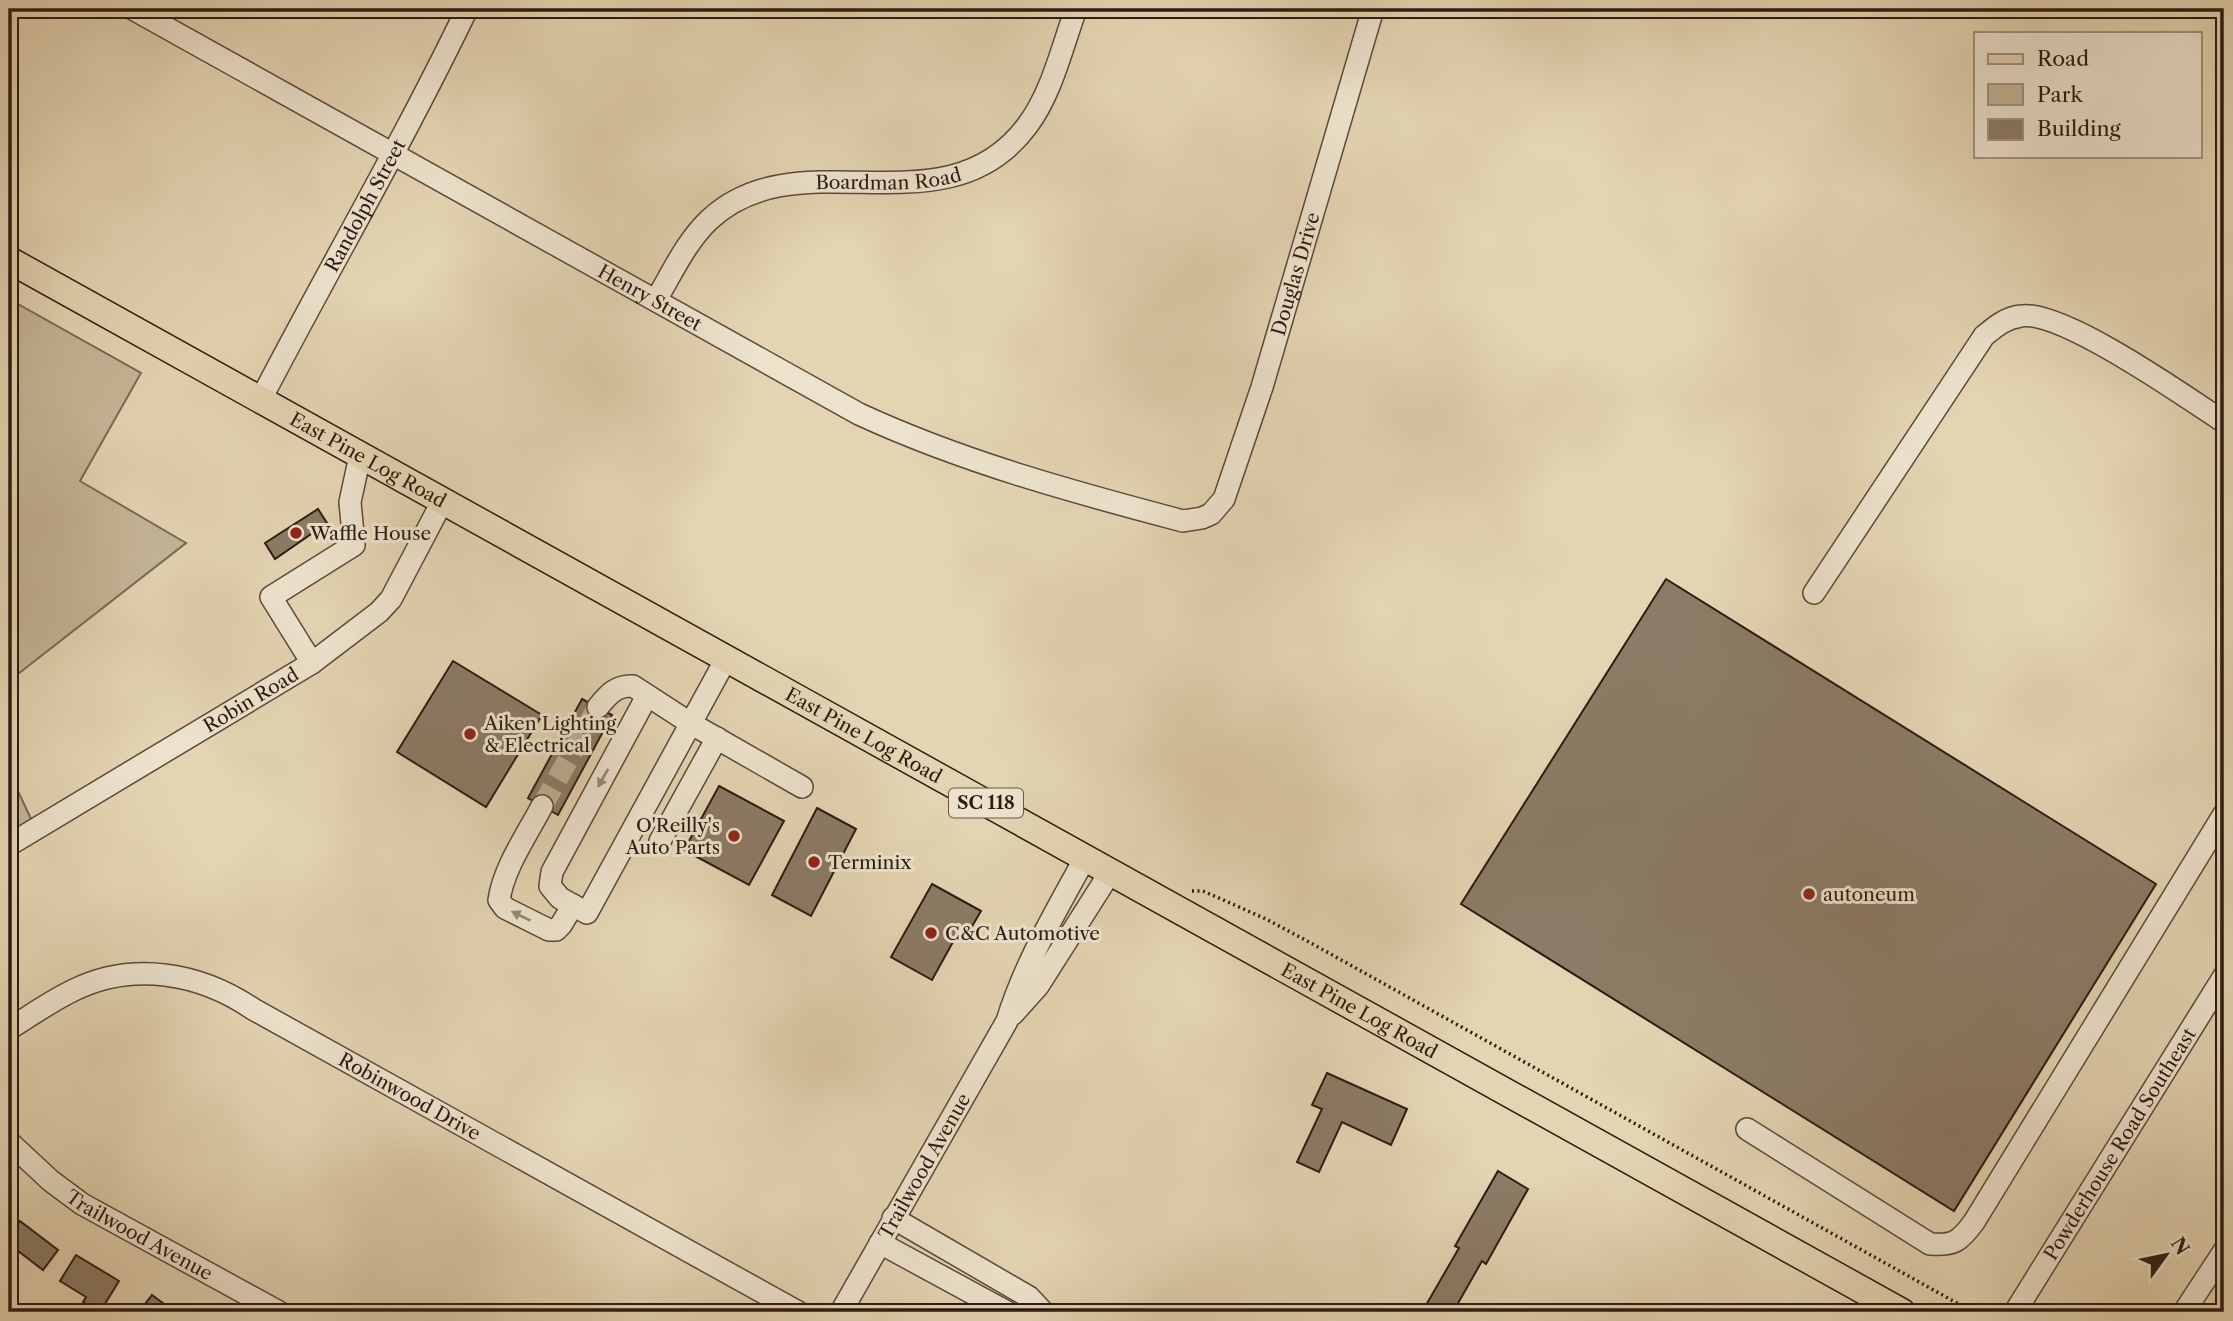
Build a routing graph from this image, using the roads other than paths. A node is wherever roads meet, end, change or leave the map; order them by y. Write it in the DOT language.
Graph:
graph roads {
  1 [pos="133,9"];
  2 [pos="467,9"];
  3 [pos="1076,9"];
  4 [pos="1373,9"];
  5 [pos="392,152"];
  6 [pos="9,260"];
  7 [pos="656,299"];
  8 [pos="260,401"];
  9 [pos="2224,422"];
  10 [pos="360,456"];
  11 [pos="442,502"];
  12 [pos="1193,521"];
  13 [pos="1814,593"];
  14 [pos="726,659"];
  15 [pos="312,663"];
  16 [pos="647,696"];
  17 [pos="598,707"];
  18 [pos="691,723"];
  19 [pos="717,738"];
  20 [pos="802,786"];
  21 [pos="542,806"];
  22 [pos="2224,814"];
  23 [pos="660,841"];
  24 [pos="9,845"];
  25 [pos="1085,858"];
  26 [pos="1111,871"];
  27 [pos="573,905"];
  28 [pos="2224,976"];
  29 [pos="1007,1021"];
  30 [pos="9,1029"];
  31 [pos="1746,1129"];
  32 [pos="9,1142"];
  33 [pos="893,1218"];
  34 [pos="880,1243"];
  35 [pos="2224,1251"];
  36 [pos="279,1312"];
  37 [pos="798,1312"];
  38 [pos="841,1312"];
  39 [pos="1007,1312"];
  40 [pos="1043,1312"];
  41 [pos="1902,1312"];
  42 [pos="2015,1312"];
  43 [pos="2184,1312"];
  1 -- 5 [label="street, Henry Street"];
  2 -- 5 [label="street, Randolph Street"];
  3 -- 7 [label="street, Boardman Road"];
  4 -- 12 [label="street, Douglas Drive"];
  5 -- 7 [label="street, Henry Street"];
  5 -- 8 [label="street, Randolph Street"];
  6 -- 8 [label="main road, East Pine Log Road / SC 118"];
  7 -- 12 [label="street, Henry Street"];
  8 -- 10 [label="main road, East Pine Log Road / SC 118"];
  9 -- 13 [label="street"];
  10 -- 11 [label="main road, East Pine Log Road / SC 118"];
  10 -- 15 [label="street"];
  11 -- 14 [label="main road, East Pine Log Road / SC 118"];
  11 -- 15 [label="street, Robin Road"];
  14 -- 18 [label="street"];
  14 -- 25 [label="main road, East Pine Log Road / SC 118"];
  15 -- 24 [label="street, Robin Road"];
  16 -- 17 [label="street"];
  16 -- 18 [label="street"];
  16 -- 27 [label="street, one-way"];
  18 -- 19 [label="street"];
  18 -- 27 [label="street"];
  19 -- 20 [label="street"];
  19 -- 23 [label="street"];
  27 -- 21 [label="street, one-way"];
  22 -- 31 [label="street"];
  25 -- 26 [label="main road, East Pine Log Road / SC 118"];
  25 -- 29 [label="street, Trailwood Avenue"];
  26 -- 29 [label="street, Trailwood Avenue"];
  26 -- 41 [label="main road, East Pine Log Road / SC 118"];
  28 -- 42 [label="street, Powderhouse Road Southeast"];
  29 -- 33 [label="street, Trailwood Avenue"];
  30 -- 37 [label="street, Robinwood Drive"];
  32 -- 36 [label="street, Trailwood Avenue"];
  33 -- 34 [label="street, Trailwood Avenue"];
  33 -- 40 [label="street"];
  34 -- 38 [label="street, Trailwood Avenue"];
  34 -- 39 [label="street"];
  35 -- 43 [label="street"];
}
